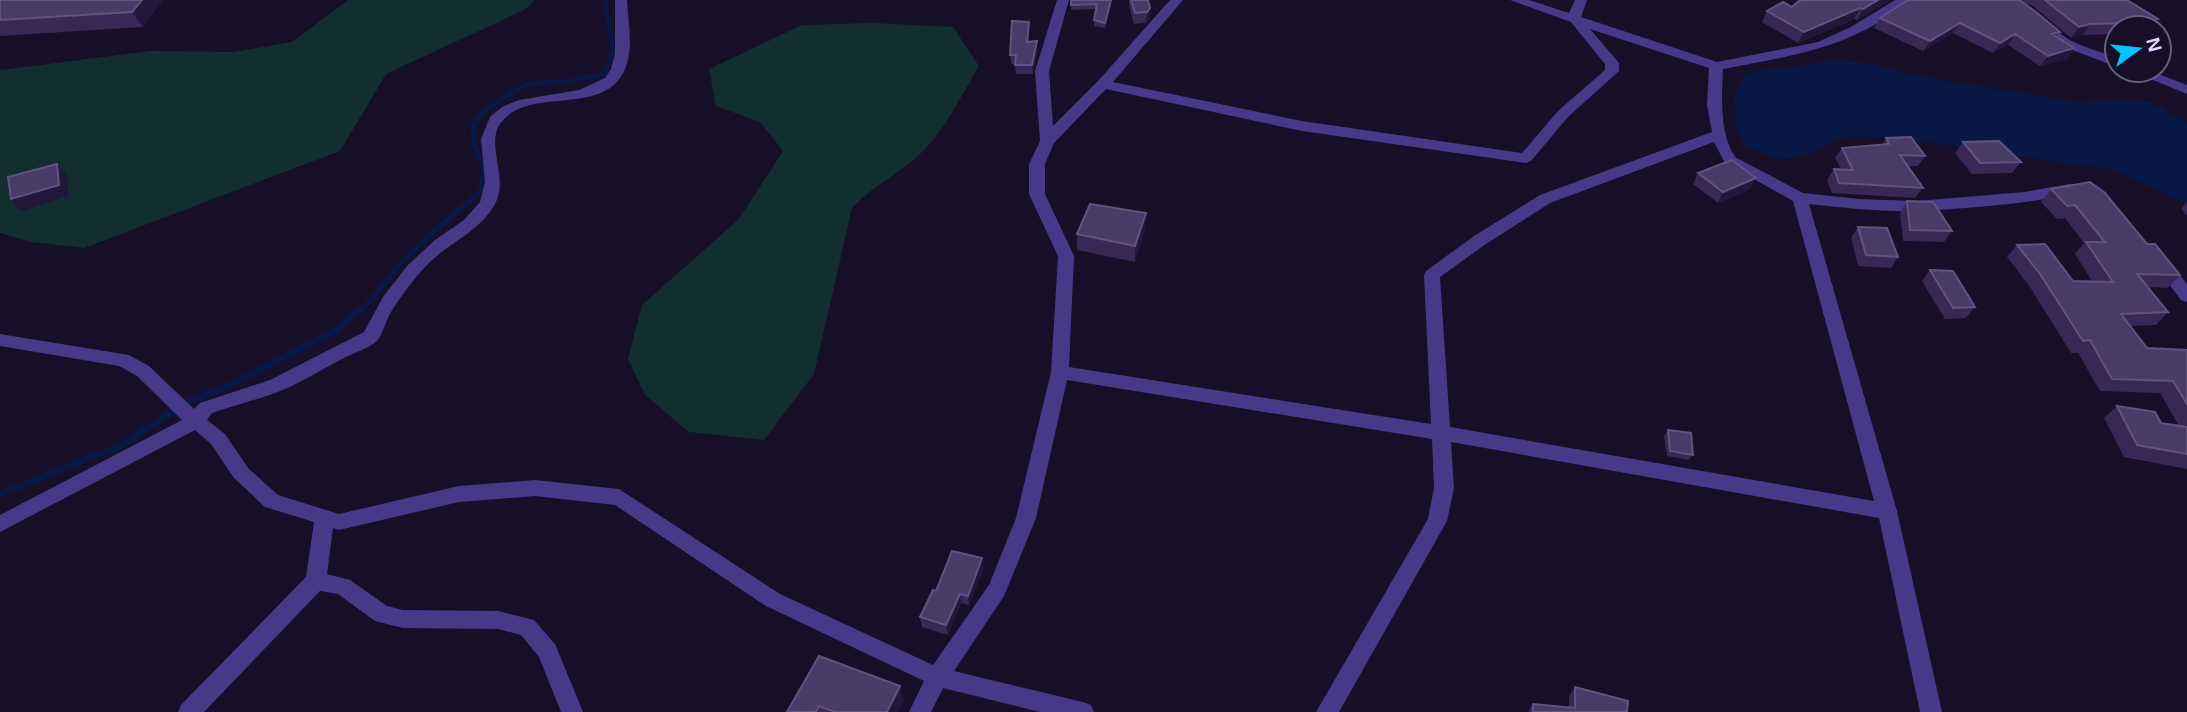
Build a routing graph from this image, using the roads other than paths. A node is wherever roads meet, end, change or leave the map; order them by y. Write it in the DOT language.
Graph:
graph roads {
  1 [pos="621,0"];
  2 [pos="1063,0"];
  3 [pos="1177,0"];
  4 [pos="1516,0"];
  5 [pos="1581,0"];
  6 [pos="1902,0"];
  7 [pos="2007,0"];
  8 [pos="1574,18"];
  9 [pos="2103,57"];
  10 [pos="1716,66"];
  11 [pos="1103,84"];
  12 [pos="1719,135"];
  13 [pos="1047,141"];
  14 [pos="2090,185"];
  15 [pos="1800,198"];
  16 [pos="2153,253"];
  17 [pos="2187,296"];
  18 [pos="0,340"];
  19 [pos="1060,372"];
  20 [pos="194,422"];
  21 [pos="1441,433"];
  22 [pos="1887,511"];
  23 [pos="324,518"];
  24 [pos="0,524"];
  25 [pos="316,581"];
  26 [pos="937,677"];
  27 [pos="189,712"];
  28 [pos="572,712"];
  29 [pos="920,712"];
  30 [pos="1083,712"];
  31 [pos="1328,712"];
  32 [pos="1931,712"];
  1 -- 20 [label="street"];
  2 -- 13 [label="street"];
  3 -- 11 [label="street"];
  4 -- 8 [label="street"];
  5 -- 8 [label="street"];
  6 -- 10 [label="street"];
  7 -- 9 [label="street"];
  8 -- 10 [label="street"];
  8 -- 11 [label="street"];
  10 -- 12 [label="street"];
  11 -- 13 [label="street"];
  12 -- 15 [label="street"];
  12 -- 21 [label="street"];
  13 -- 19 [label="street"];
  14 -- 15 [label="street"];
  15 -- 22 [label="street"];
  16 -- 17 [label="street"];
  18 -- 20 [label="street"];
  19 -- 21 [label="street"];
  19 -- 26 [label="street"];
  20 -- 23 [label="street"];
  20 -- 24 [label="street"];
  21 -- 22 [label="street"];
  21 -- 31 [label="street"];
  22 -- 32 [label="street"];
  23 -- 25 [label="street"];
  23 -- 26 [label="street"];
  25 -- 27 [label="street"];
  25 -- 28 [label="street"];
  26 -- 29 [label="street"];
  26 -- 30 [label="street"];
}
